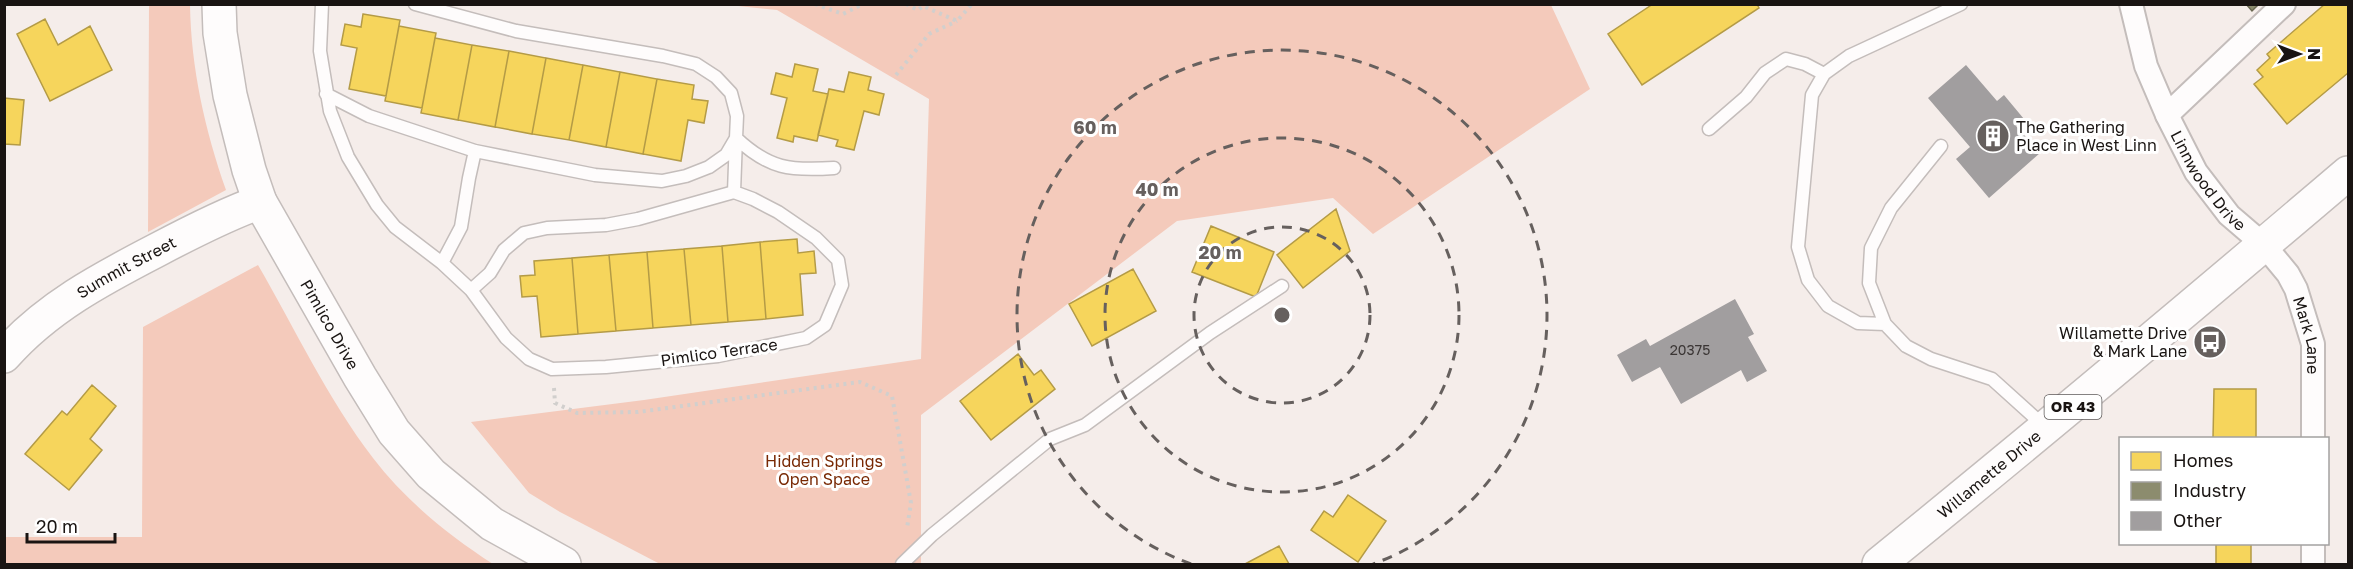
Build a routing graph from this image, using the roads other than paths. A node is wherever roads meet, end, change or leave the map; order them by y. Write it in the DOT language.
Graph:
graph roads {
  1 [pos="219,4"];
  2 [pos="322,4"];
  3 [pos="415,4"];
  4 [pos="1960,4"];
  5 [pos="2131,4"];
  6 [pos="2284,4"];
  7 [pos="1824,74"];
  8 [pos="326,94"];
  9 [pos="2167,115"];
  10 [pos="1709,129"];
  11 [pos="735,138"];
  12 [pos="1941,146"];
  13 [pos="475,151"];
  14 [pos="834,168"];
  15 [pos="2349,173"];
  16 [pos="734,192"];
  17 [pos="260,202"];
  18 [pos="2264,245"];
  19 [pos="442,263"];
  20 [pos="1282,286"];
  21 [pos="471,290"];
  22 [pos="1885,324"];
  23 [pos="4,356"];
  24 [pos="2047,429"];
  25 [pos="2313,437"];
  26 [pos="2313,545"];
  27 [pos="564,564"];
  28 [pos="902,564"];
  29 [pos="1879,564"];
  30 [pos="2313,564"];
  1 -- 17 [label="street, Pimlico Drive"];
  2 -- 8 [label="lane, Pimlico Terrace"];
  3 -- 11 [label="lane"];
  4 -- 7 [label="lane"];
  5 -- 9 [label="street, Linnwood Drive"];
  6 -- 9 [label="street"];
  7 -- 10 [label="lane"];
  7 -- 22 [label="lane"];
  8 -- 13 [label="lane"];
  8 -- 19 [label="lane, Pimlico Terrace"];
  9 -- 18 [label="street, Linnwood Drive"];
  11 -- 13 [label="lane"];
  11 -- 14 [label="lane"];
  11 -- 16 [label="lane"];
  12 -- 22 [label="lane"];
  13 -- 19 [label="lane"];
  15 -- 18 [label="street, Willamette Drive / OR 43"];
  16 -- 21 [label="lane"];
  16 -- 21 [label="lane, Pimlico Terrace"];
  17 -- 23 [label="street, Summit Street"];
  17 -- 27 [label="street, Pimlico Drive"];
  18 -- 24 [label="street, Willamette Drive / OR 43"];
  18 -- 25 [label="street, Mark Lane"];
  19 -- 21 [label="lane, Pimlico Terrace"];
  20 -- 28 [label="lane"];
  22 -- 24 [label="lane"];
  24 -- 29 [label="street, Willamette Drive / OR 43"];
  26 -- 30 [label="street"];
}
